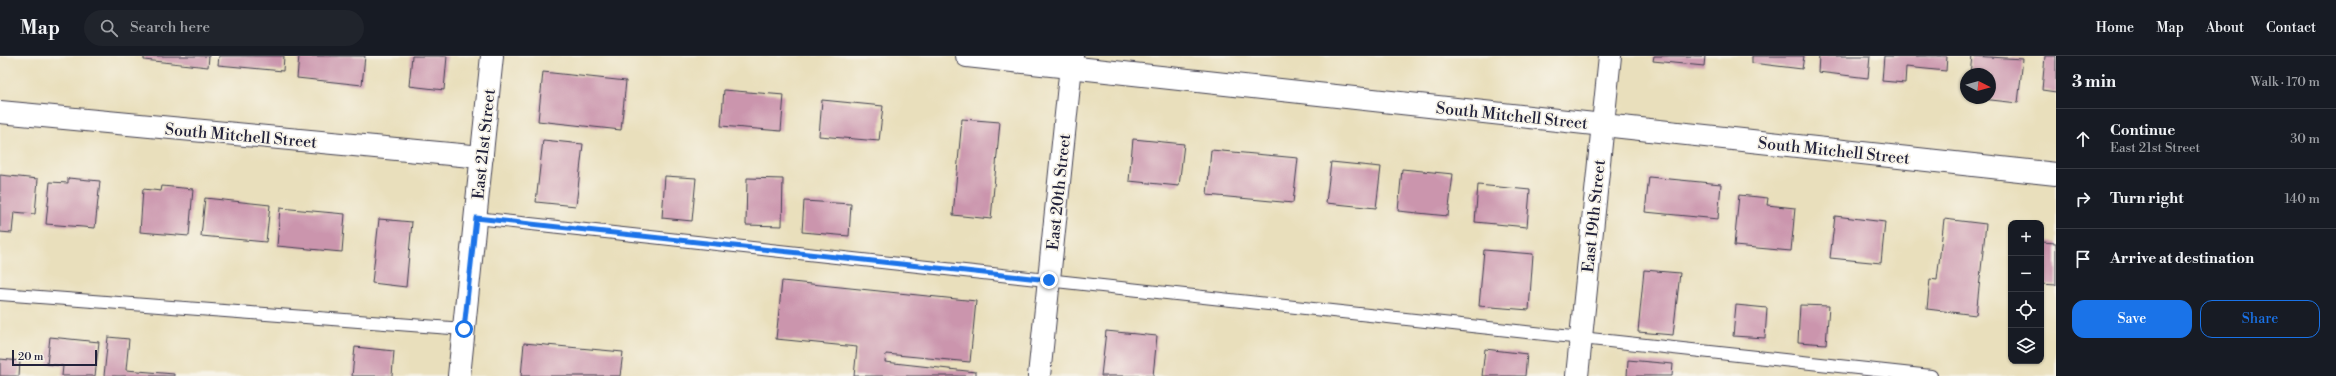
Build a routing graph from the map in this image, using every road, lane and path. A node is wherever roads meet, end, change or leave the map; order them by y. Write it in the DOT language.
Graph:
graph roads {
  1 [pos="492,56"];
  2 [pos="967,56"];
  3 [pos="1610,56"];
  4 [pos="1072,62"];
  5 [pos="0,112"];
  6 [pos="1603,125"];
  7 [pos="482,157"];
  8 [pos="2056,174"];
  9 [pos="476,218"];
  10 [pos="1049,280"];
  11 [pos="0,294"];
  12 [pos="464,329"];
  13 [pos="1581,338"];
  14 [pos="459,376"];
  15 [pos="1039,376"];
  16 [pos="1577,376"];
  17 [pos="1932,376"];
  1 -- 7 [label="street, East 21st Street"];
  2 -- 4 [label="street, South Mitchell Street"];
  3 -- 6 [label="street, East 19th Street"];
  4 -- 6 [label="street, South Mitchell Street"];
  4 -- 10 [label="street, East 20th Street"];
  5 -- 7 [label="street, South Mitchell Street"];
  6 -- 8 [label="street, South Mitchell Street"];
  6 -- 13 [label="street, East 19th Street"];
  7 -- 9 [label="street, East 21st Street"];
  9 -- 10 [label="lane"];
  9 -- 12 [label="street, East 21st Street"];
  10 -- 13 [label="lane"];
  10 -- 15 [label="street, East 20th Street"];
  11 -- 12 [label="lane"];
  12 -- 14 [label="street, East 21st Street"];
  13 -- 16 [label="street, East 19th Street"];
  13 -- 17 [label="lane"];
}
